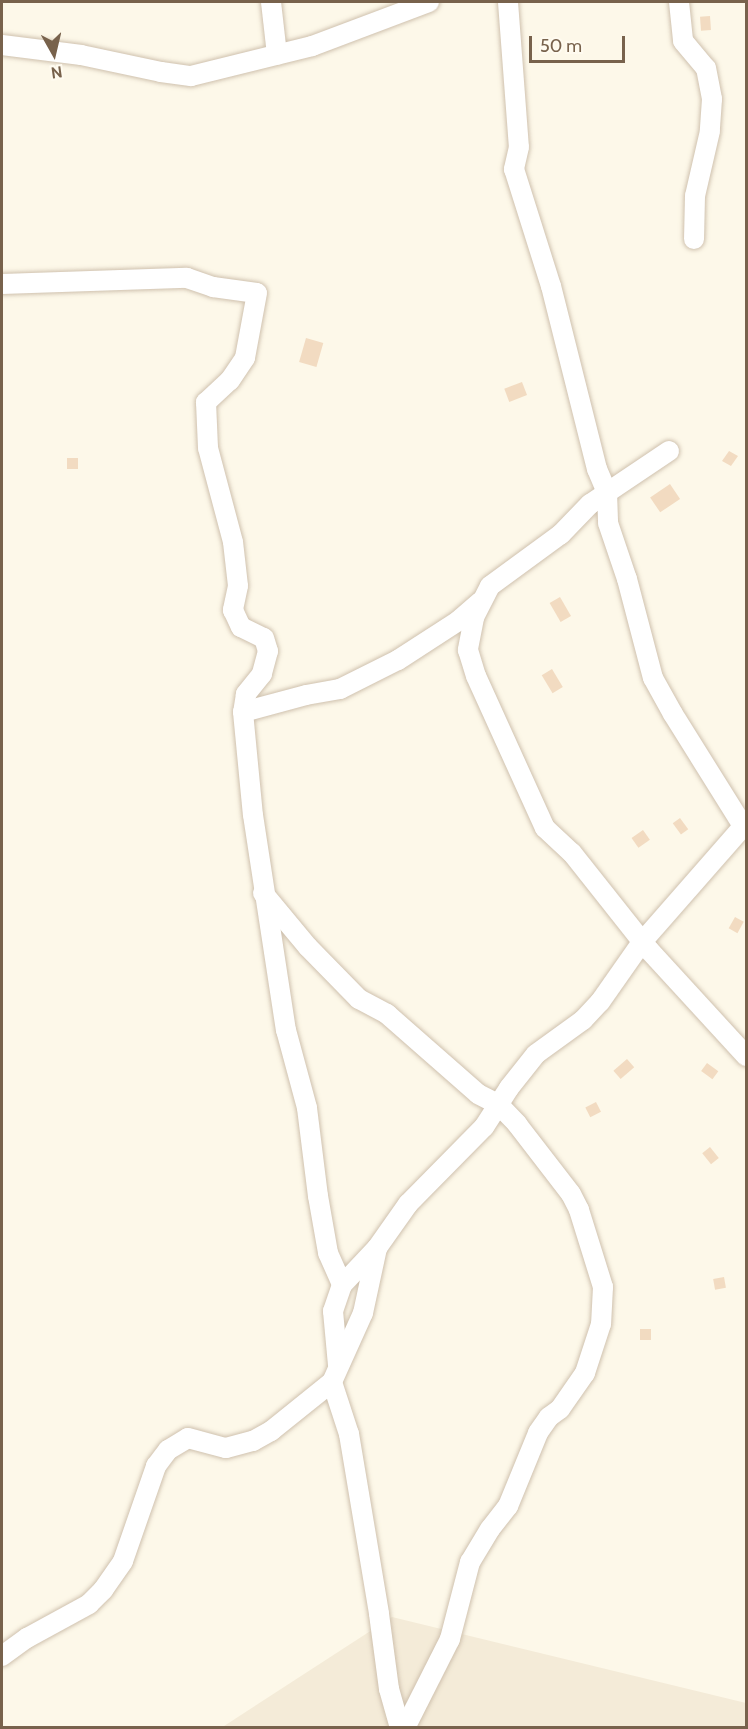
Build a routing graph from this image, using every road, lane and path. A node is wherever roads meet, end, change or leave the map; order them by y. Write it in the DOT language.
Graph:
graph roads {
  1 [pos="271,2"];
  2 [pos="429,2"];
  3 [pos="508,2"];
  4 [pos="679,2"];
  5 [pos="2,45"];
  6 [pos="277,55"];
  7 [pos="694,239"];
  8 [pos="2,284"];
  9 [pos="669,451"];
  10 [pos="607,492"];
  11 [pos="480,602"];
  12 [pos="243,712"];
  13 [pos="745,825"];
  14 [pos="263,893"];
  15 [pos="642,942"];
  16 [pos="747,1056"];
  17 [pos="498,1104"];
  18 [pos="377,1248"];
  19 [pos="342,1285"];
  20 [pos="335,1373"];
  21 [pos="2,1656"];
  22 [pos="400,1728"];
  23 [pos="405,1728"];
  1 -- 6 [label="street"];
  2 -- 6 [label="street"];
  3 -- 10 [label="street"];
  4 -- 7 [label="street"];
  5 -- 6 [label="street"];
  8 -- 12 [label="street"];
  9 -- 10 [label="street"];
  10 -- 11 [label="street"];
  10 -- 13 [label="street"];
  11 -- 12 [label="street"];
  11 -- 15 [label="street"];
  12 -- 14 [label="street"];
  13 -- 15 [label="street"];
  14 -- 17 [label="street"];
  14 -- 19 [label="street"];
  15 -- 16 [label="street"];
  15 -- 17 [label="street"];
  17 -- 18 [label="street"];
  17 -- 23 [label="street"];
  18 -- 19 [label="street"];
  18 -- 20 [label="street"];
  19 -- 20 [label="street"];
  20 -- 21 [label="street"];
  20 -- 22 [label="street"];
}
